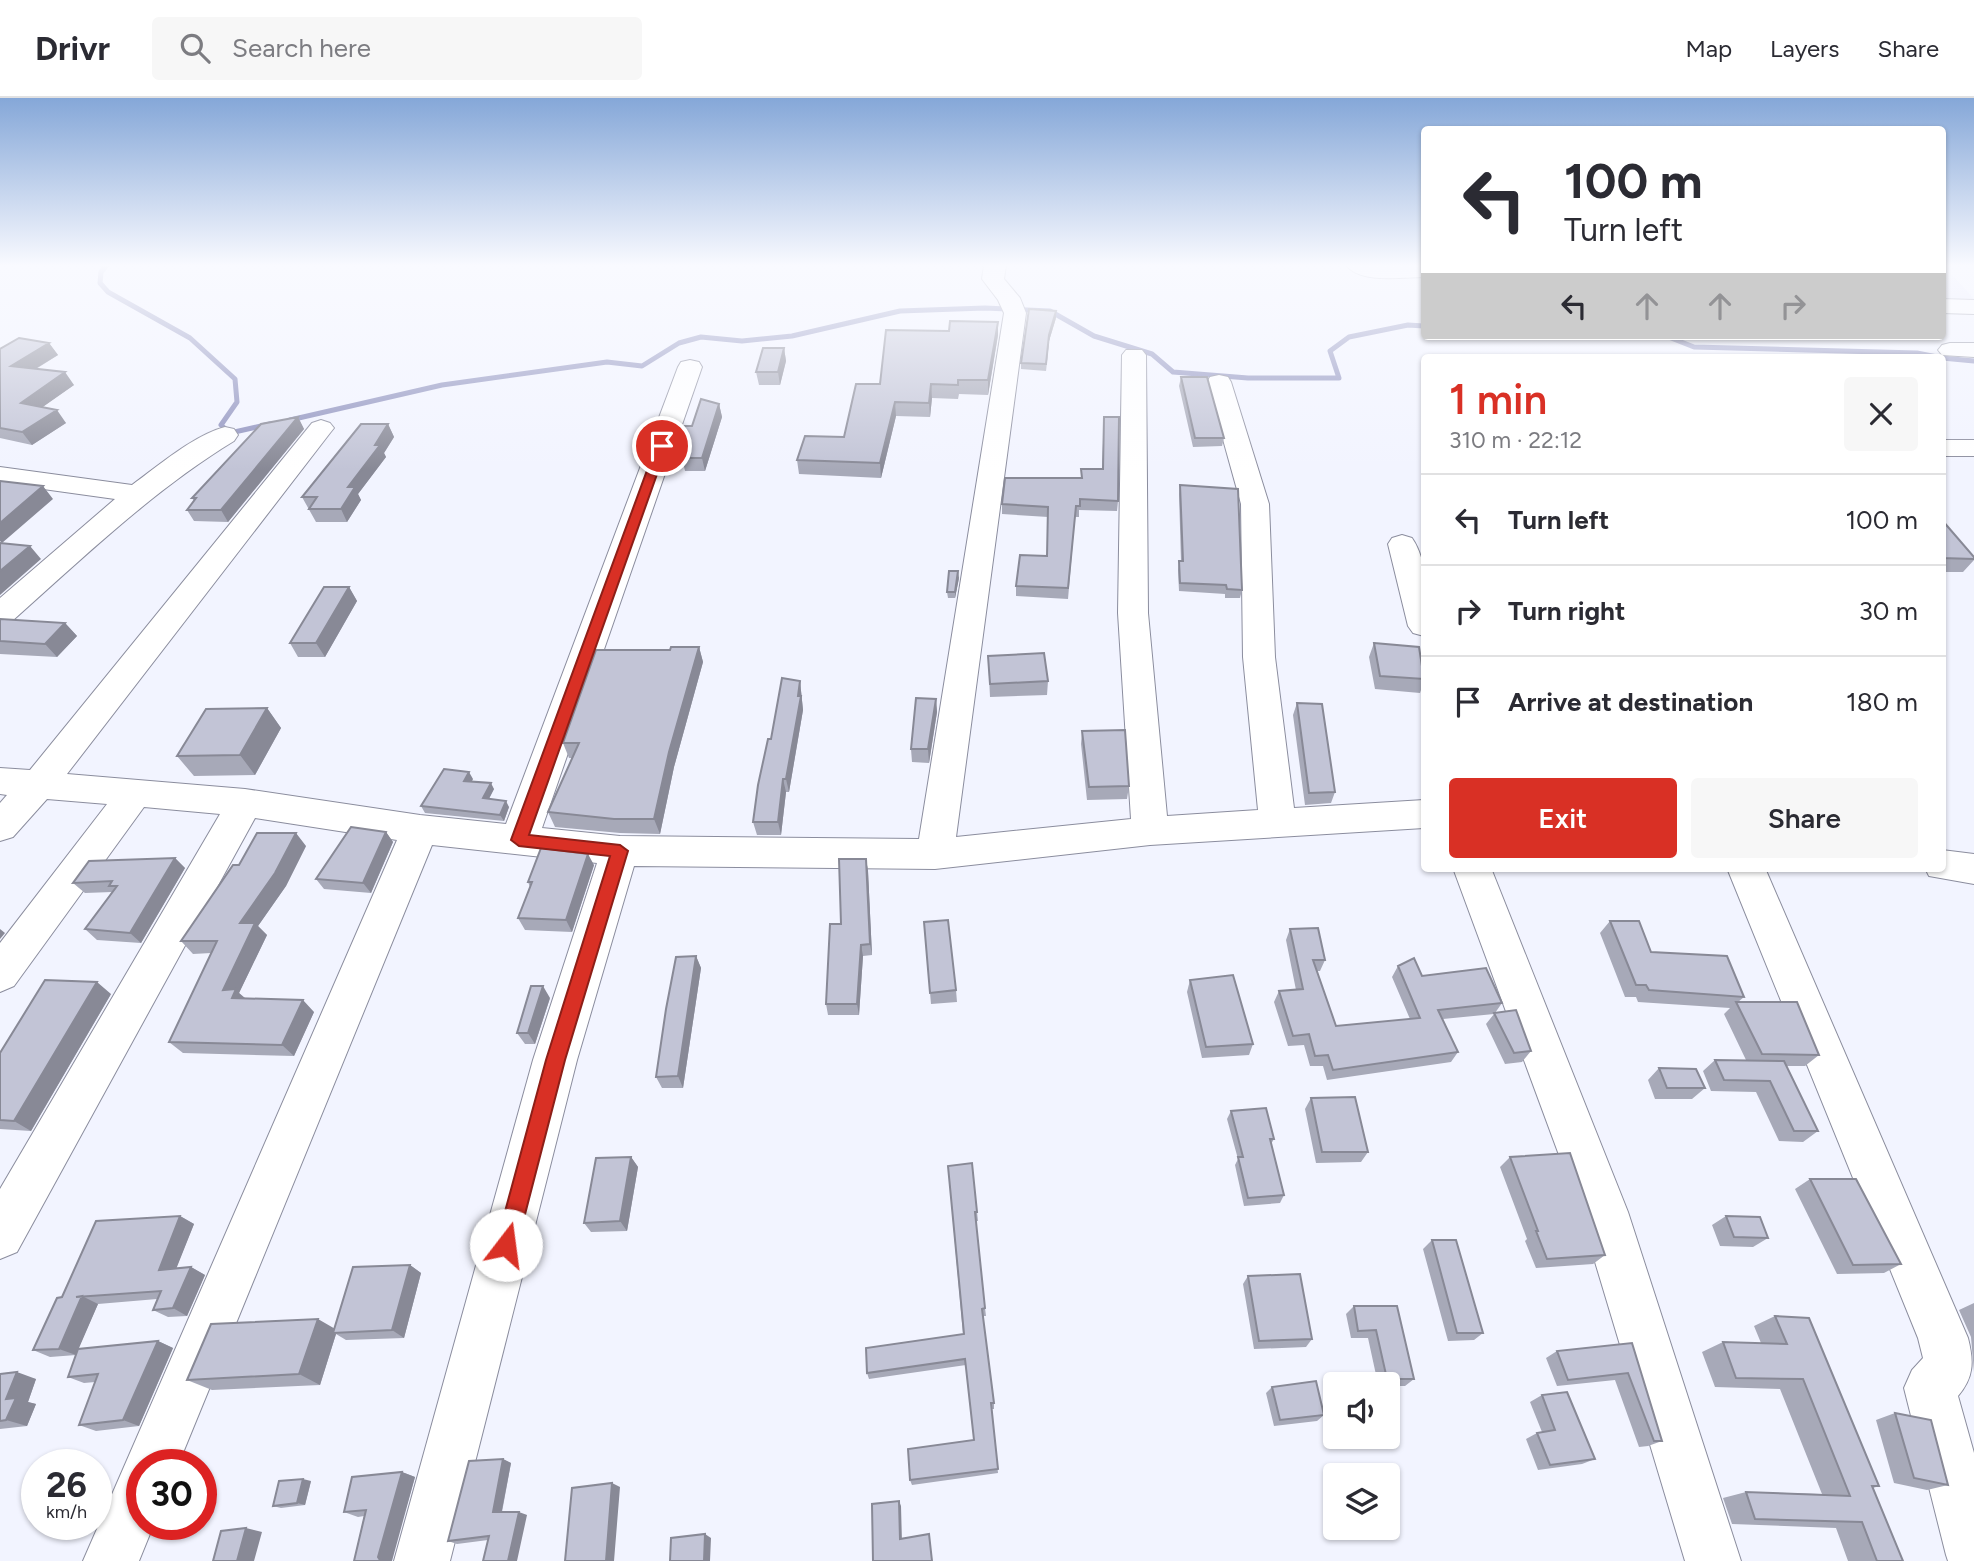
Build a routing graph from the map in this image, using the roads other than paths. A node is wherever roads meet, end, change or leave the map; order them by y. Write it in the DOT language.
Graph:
graph roads {
  1 [pos="1007,333"];
  2 [pos="1134,355"];
  3 [pos="690,367"];
  4 [pos="1219,382"];
  5 [pos="321,428"];
  6 [pos="225,435"];
  7 [pos="1946,447"];
  8 [pos="1974,448"];
  9 [pos="0,475"];
  10 [pos="138,494"];
  11 [pos="1402,544"];
  12 [pos="6,604"];
  13 [pos="1421,615"];
  14 [pos="0,782"];
  15 [pos="39,784"];
  16 [pos="136,792"];
  17 [pos="245,803"];
  18 [pos="1421,814"];
  19 [pos="1278,823"];
  20 [pos="0,827"];
  21 [pos="420,829"];
  22 [pos="1150,831"];
  23 [pos="519,840"];
  24 [pos="620,851"];
  25 [pos="935,854"];
  26 [pos="1946,866"];
  27 [pos="1974,869"];
  28 [pos="1474,872"];
  29 [pos="1748,872"];
  30 [pos="0,974"];
  31 [pos="0,1235"];
  32 [pos="158,1449"];
  33 [pos="126,1526"];
  34 [pos="1974,1555"];
  35 [pos="111,1561"];
  36 [pos="422,1561"];
  37 [pos="1713,1561"];
  1 -- 25 [label="street"];
  2 -- 22 [label="street"];
  3 -- 23 [label="street"];
  4 -- 19 [label="street"];
  5 -- 15 [label="street"];
  6 -- 10 [label="street"];
  7 -- 8 [label="street"];
  9 -- 10 [label="street"];
  10 -- 12 [label="street"];
  11 -- 13 [label="street"];
  14 -- 15 [label="street"];
  15 -- 16 [label="street"];
  15 -- 20 [label="street"];
  16 -- 17 [label="street"];
  16 -- 30 [label="street"];
  17 -- 21 [label="street"];
  17 -- 31 [label="street"];
  18 -- 19 [label="street"];
  19 -- 22 [label="street"];
  21 -- 23 [label="street"];
  21 -- 32 [label="street"];
  22 -- 25 [label="street"];
  23 -- 24 [label="street"];
  24 -- 25 [label="street"];
  24 -- 36 [label="street"];
  26 -- 27 [label="street"];
  28 -- 37 [label="street"];
  29 -- 34 [label="street"];
  33 -- 35 [label="street"];
}
